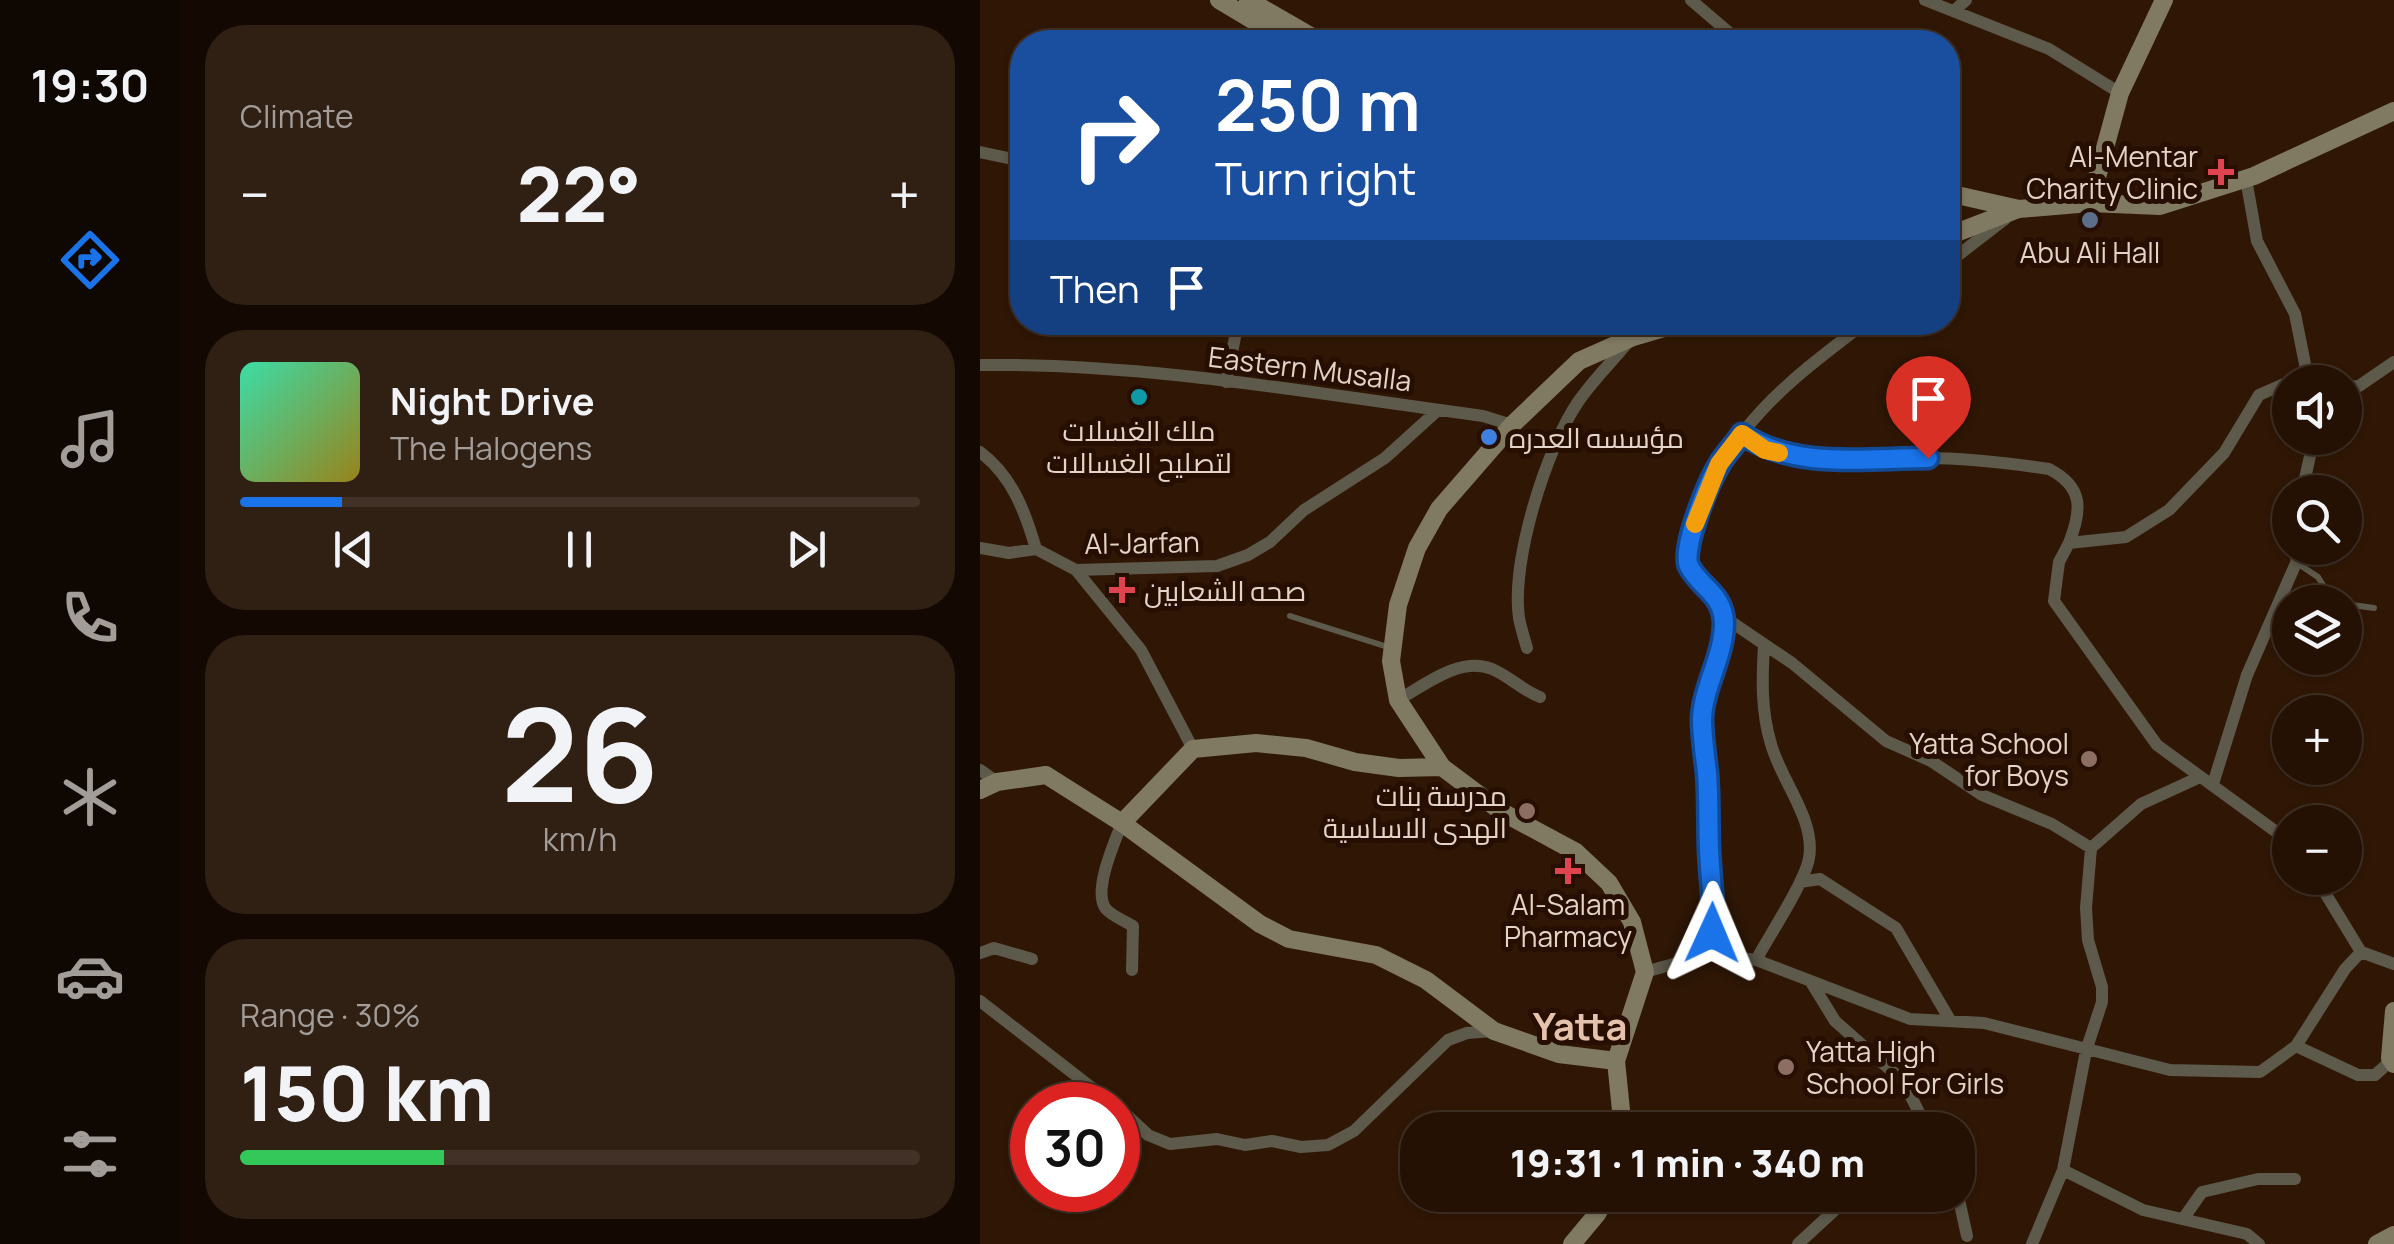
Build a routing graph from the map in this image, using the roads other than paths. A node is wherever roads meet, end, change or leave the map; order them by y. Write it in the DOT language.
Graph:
graph roads {
  1 [pos="1219,0"];
  2 [pos="1248,0"];
  3 [pos="1692,0"];
  4 [pos="1925,0"];
  5 [pos="1966,0"];
  6 [pos="2164,0"];
  7 [pos="1954,11"];
  8 [pos="1269,30"];
  9 [pos="1300,30"];
  10 [pos="1726,30"];
  11 [pos="2120,92"];
  12 [pos="2394,110"];
  13 [pos="980,152"];
  14 [pos="1010,158"];
  15 [pos="2246,179"];
  16 [pos="1960,197"];
  17 [pos="2090,203"];
  18 [pos="2018,209"];
  19 [pos="1960,231"];
  20 [pos="1960,254"];
  21 [pos="1235,335"];
  22 [pos="1640,335"];
  23 [pos="1849,335"];
  24 [pos="1633,337"];
  25 [pos="2394,362"];
  26 [pos="980,365"];
  27 [pos="2305,365"];
  28 [pos="1226,382"];
  29 [pos="2362,384"];
  30 [pos="2272,389"];
  31 [pos="1438,410"];
  32 [pos="1512,425"];
  33 [pos="1742,434"];
  34 [pos="980,452"];
  35 [pos="2070,543"];
  36 [pos="980,548"];
  37 [pos="1036,549"];
  38 [pos="2295,565"];
  39 [pos="2301,565"];
  40 [pos="1076,570"];
  41 [pos="2323,585"];
  42 [pos="2362,606"];
  43 [pos="2374,608"];
  44 [pos="1290,616"];
  45 [pos="1724,617"];
  46 [pos="1764,646"];
  47 [pos="1393,648"];
  48 [pos="1527,648"];
  49 [pos="1540,697"];
  50 [pos="1398,700"];
  51 [pos="1193,749"];
  52 [pos="1442,767"];
  53 [pos="980,770"];
  54 [pos="2207,780"];
  55 [pos="988,786"];
  56 [pos="1122,823"];
  57 [pos="2272,829"];
  58 [pos="2091,848"];
  59 [pos="1800,882"];
  60 [pos="2327,895"];
  61 [pos="2362,952"];
  62 [pos="980,953"];
  63 [pos="1709,954"];
  64 [pos="1032,959"];
  65 [pos="1756,960"];
  66 [pos="2394,964"];
  67 [pos="1132,970"];
  68 [pos="1645,972"];
  69 [pos="1811,982"];
  70 [pos="980,1001"];
  71 [pos="2394,1011"];
  72 [pos="1950,1020"];
  73 [pos="1494,1031"];
  74 [pos="2296,1046"];
  75 [pos="2086,1051"];
  76 [pos="2393,1060"];
  77 [pos="1616,1062"];
  78 [pos="1085,1082"];
  79 [pos="1621,1112"];
  80 [pos="1920,1112"];
  81 [pos="1140,1128"];
  82 [pos="2063,1170"];
  83 [pos="2295,1180"];
  84 [pos="1599,1212"];
  85 [pos="1833,1212"];
  86 [pos="1962,1212"];
  87 [pos="2183,1219"];
  88 [pos="2394,1234"];
  89 [pos="1967,1236"];
  90 [pos="1572,1244"];
  91 [pos="1798,1244"];
  92 [pos="2032,1244"];
  93 [pos="2259,1244"];
  94 [pos="2377,1244"];
  1 -- 8 [label="main road"];
  2 -- 9 [label="main road"];
  3 -- 10 [label="street"];
  4 -- 7 [label="street"];
  5 -- 7 [label="street"];
  6 -- 11 [label="main road"];
  7 -- 11 [label="street"];
  11 -- 17 [label="main road"];
  12 -- 15 [label="main road"];
  13 -- 14 [label="street"];
  15 -- 17 [label="main road"];
  15 -- 27 [label="street"];
  16 -- 18 [label="main road"];
  17 -- 18 [label="main road"];
  18 -- 19 [label="main road"];
  18 -- 20 [label="street"];
  21 -- 28 [label="street"];
  22 -- 24 [label="main road"];
  23 -- 33 [label="street"];
  24 -- 32 [label="main road"];
  24 -- 48 [label="street"];
  25 -- 29 [label="street"];
  26 -- 28 [label="street, Eastern Musalla"];
  28 -- 31 [label="street, Eastern Musalla"];
  30 -- 35 [label="street"];
  31 -- 32 [label="street, Eastern Musalla"];
  31 -- 40 [label="street, Al-Jarfan"];
  32 -- 47 [label="main road"];
  33 -- 35 [label="street"];
  33 -- 45 [label="street"];
  34 -- 37 [label="street"];
  35 -- 54 [label="street"];
  36 -- 37 [label="street, Al-Jarfan"];
  37 -- 40 [label="street, Al-Jarfan"];
  38 -- 54 [label="street"];
  39 -- 41 [label="lane"];
  40 -- 51 [label="street"];
  42 -- 43 [label="lane"];
  44 -- 47 [label="lane"];
  45 -- 46 [label="street"];
  45 -- 63 [label="street"];
  46 -- 58 [label="street"];
  46 -- 59 [label="street"];
  47 -- 50 [label="main road"];
  49 -- 50 [label="street"];
  50 -- 52 [label="main road"];
  51 -- 52 [label="main road"];
  51 -- 56 [label="main road"];
  52 -- 68 [label="main road"];
  53 -- 55 [label="street"];
  54 -- 57 [label="street"];
  54 -- 58 [label="street"];
  55 -- 56 [label="main road"];
  56 -- 67 [label="street"];
  56 -- 73 [label="main road"];
  58 -- 75 [label="street"];
  59 -- 65 [label="street"];
  59 -- 72 [label="street"];
  60 -- 61 [label="street"];
  61 -- 66 [label="street"];
  61 -- 74 [label="street"];
  62 -- 64 [label="street"];
  63 -- 65 [label="street"];
  63 -- 68 [label="street"];
  65 -- 69 [label="street"];
  68 -- 77 [label="main road"];
  69 -- 72 [label="street"];
  69 -- 80 [label="street"];
  70 -- 78 [label="street"];
  71 -- 76 [label="main road"];
  72 -- 75 [label="street"];
  73 -- 77 [label="main road"];
  73 -- 81 [label="street"];
  74 -- 75 [label="street"];
  74 -- 76 [label="street"];
  75 -- 82 [label="street"];
  77 -- 79 [label="main road"];
  82 -- 87 [label="street"];
  82 -- 92 [label="street"];
  83 -- 87 [label="street"];
  84 -- 90 [label="main road"];
  85 -- 91 [label="street"];
  86 -- 89 [label="street"];
  87 -- 93 [label="street"];
  88 -- 94 [label="main road"];
}
